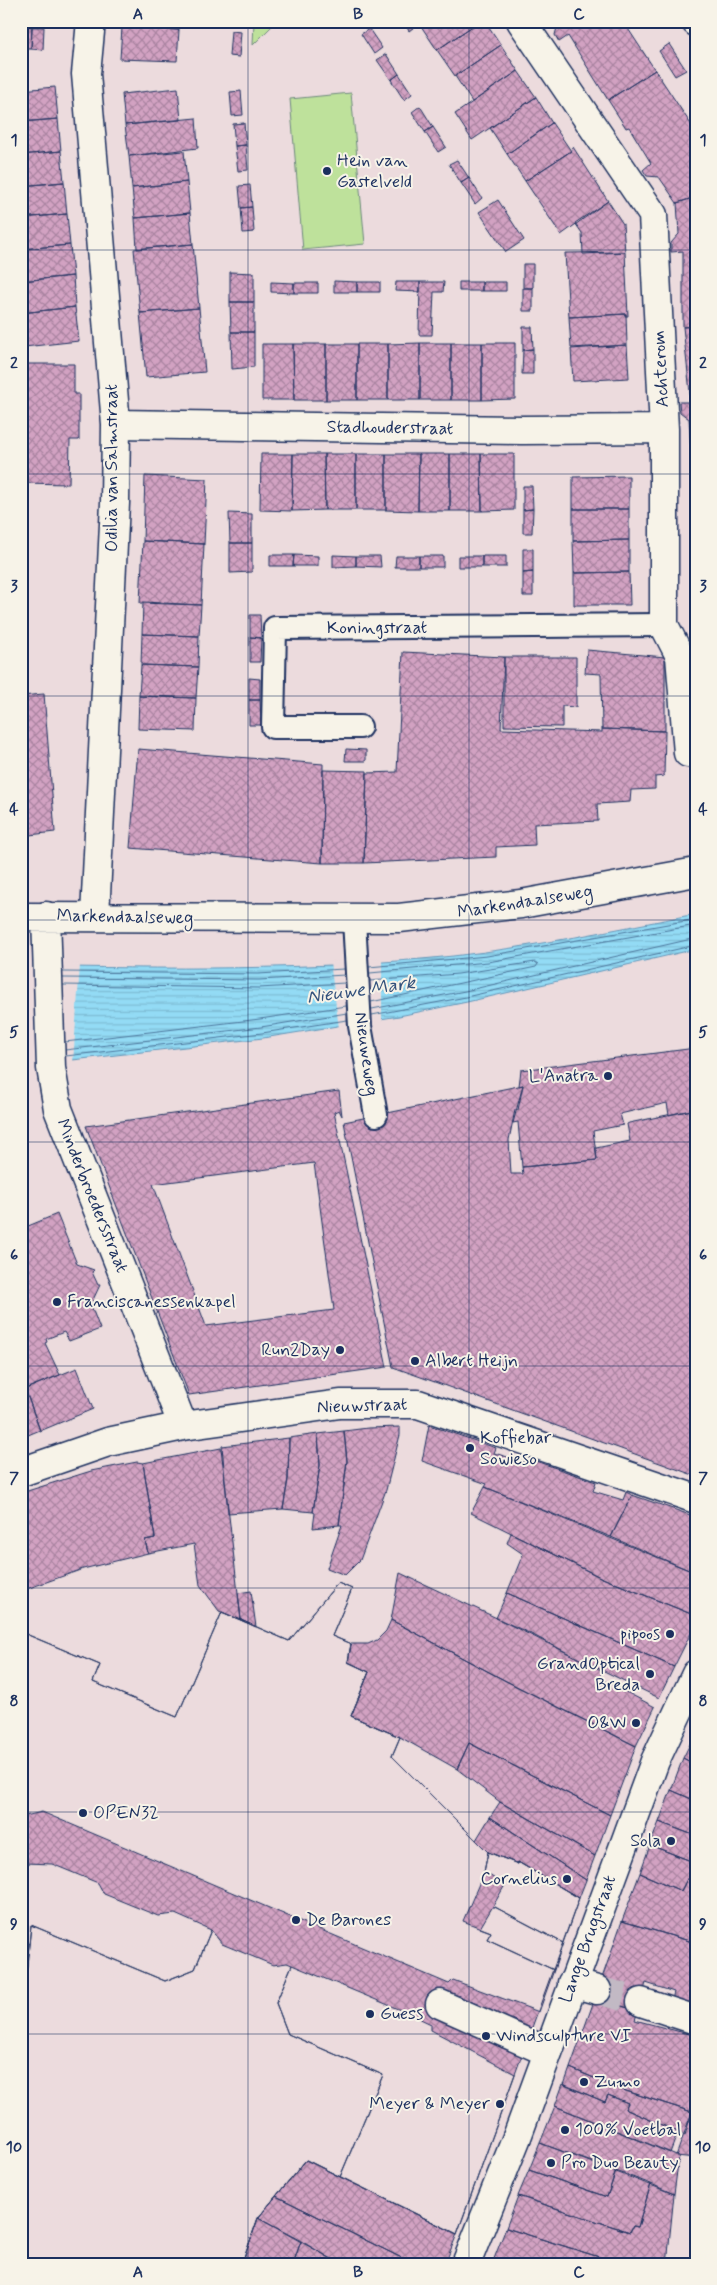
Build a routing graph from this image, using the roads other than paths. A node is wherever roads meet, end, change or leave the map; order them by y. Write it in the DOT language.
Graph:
graph roads {
  1 [pos="90,21"];
  2 [pos="522,21"];
  3 [pos="116,424"];
  4 [pos="664,429"];
  5 [pos="664,625"];
  6 [pos="360,727"];
  7 [pos="692,752"];
  8 [pos="696,872"];
  9 [pos="95,916"];
  10 [pos="34,917"];
  11 [pos="354,920"];
  12 [pos="49,1015"];
  13 [pos="376,1115"];
  14 [pos="183,1426"];
  15 [pos="21,1472"];
  16 [pos="696,1499"];
  17 [pos="696,1674"];
  18 [pos="641,2002"];
  19 [pos="440,2004"];
  20 [pos="696,2020"];
  21 [pos="548,2052"];
  22 [pos="466,2264"];
  1 -- 3 [label="street, Odilia van Salmstraat"];
  2 -- 4 [label="street, Achterom"];
  3 -- 4 [label="street, Stadhouderstraat"];
  3 -- 9 [label="street, Odilia van Salmstraat"];
  4 -- 5 [label="street, Achterom"];
  5 -- 6 [label="lane, Koningstraat"];
  5 -- 7 [label="street, Achterom"];
  8 -- 11 [label="street, Markendaalseweg"];
  9 -- 10 [label="street, Markendaalseweg"];
  9 -- 11 [label="street, Markendaalseweg"];
  10 -- 12 [label="street, Markendaalseweg"];
  11 -- 13 [label="lane, Nieuweweg"];
  12 -- 14 [label="street, Minderbroedersstraat"];
  14 -- 15 [label="street, Nieuwstraat"];
  14 -- 16 [label="street, Nieuwstraat"];
  17 -- 21 [label="street, Lange Brugstraat"];
  18 -- 20 [label="street"];
  19 -- 21 [label="street"];
  21 -- 22 [label="street, Lange Brugstraat"];
}
